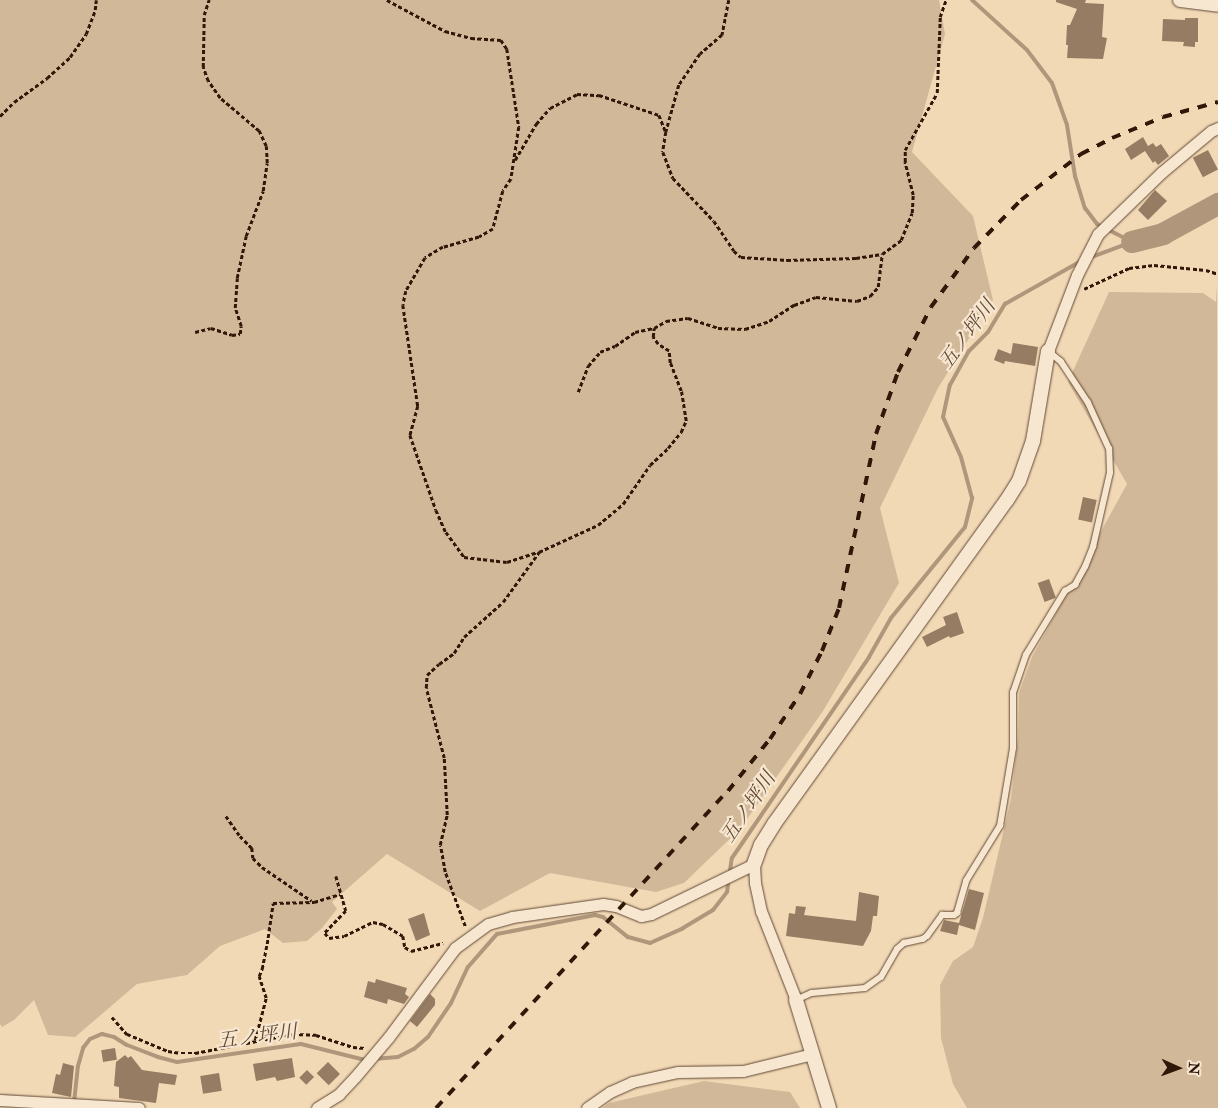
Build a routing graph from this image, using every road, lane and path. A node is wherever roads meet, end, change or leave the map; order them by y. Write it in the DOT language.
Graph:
graph roads {
  1 [pos="96,0"];
  2 [pos="209,0"];
  3 [pos="387,0"];
  4 [pos="729,0"];
  5 [pos="946,0"];
  6 [pos="1180,0"];
  7 [pos="1215,3"];
  8 [pos="0,116"];
  9 [pos="1218,128"];
  10 [pos="666,132"];
  11 [pos="514,161"];
  12 [pos="882,254"];
  13 [pos="1218,274"];
  14 [pos="1067,298"];
  15 [pos="654,328"];
  16 [pos="195,332"];
  17 [pos="1048,350"];
  18 [pos="578,392"];
  19 [pos="539,552"];
  20 [pos="226,816"];
  21 [pos="748,866"];
  22 [pos="336,876"];
  23 [pos="341,894"];
  24 [pos="314,902"];
  25 [pos="470,937"];
  26 [pos="447,942"];
  27 [pos="796,1000"];
  28 [pos="112,1017"];
  29 [pos="256,1040"];
  30 [pos="380,1047"];
  31 [pos="812,1054"];
  32 [pos="0,1100"];
  33 [pos="139,1108"];
  34 [pos="316,1108"];
  35 [pos="587,1108"];
  36 [pos="829,1108"];
  1 -- 8 [label="path"];
  2 -- 16 [label="path"];
  3 -- 11 [label="path"];
  4 -- 10 [label="path"];
  5 -- 12 [label="path"];
  6 -- 7 [label="street"];
  9 -- 14 [label="street"];
  10 -- 11 [label="path"];
  10 -- 12 [label="path"];
  11 -- 19 [label="path"];
  12 -- 15 [label="path"];
  13 -- 14 [label="path"];
  14 -- 17 [label="street"];
  15 -- 18 [label="path"];
  15 -- 19 [label="path"];
  17 -- 21 [label="street"];
  17 -- 27 [label="lane"];
  19 -- 25 [label="path"];
  20 -- 24 [label="path"];
  21 -- 25 [label="street"];
  21 -- 27 [label="street"];
  22 -- 23 [label="path"];
  23 -- 24 [label="path"];
  23 -- 26 [label="path"];
  24 -- 29 [label="path"];
  25 -- 30 [label="street"];
  27 -- 31 [label="street"];
  28 -- 29 [label="path"];
  29 -- 30 [label="path"];
  30 -- 34 [label="street"];
  31 -- 35 [label="street"];
  31 -- 36 [label="street"];
  32 -- 33 [label="street"];
}
